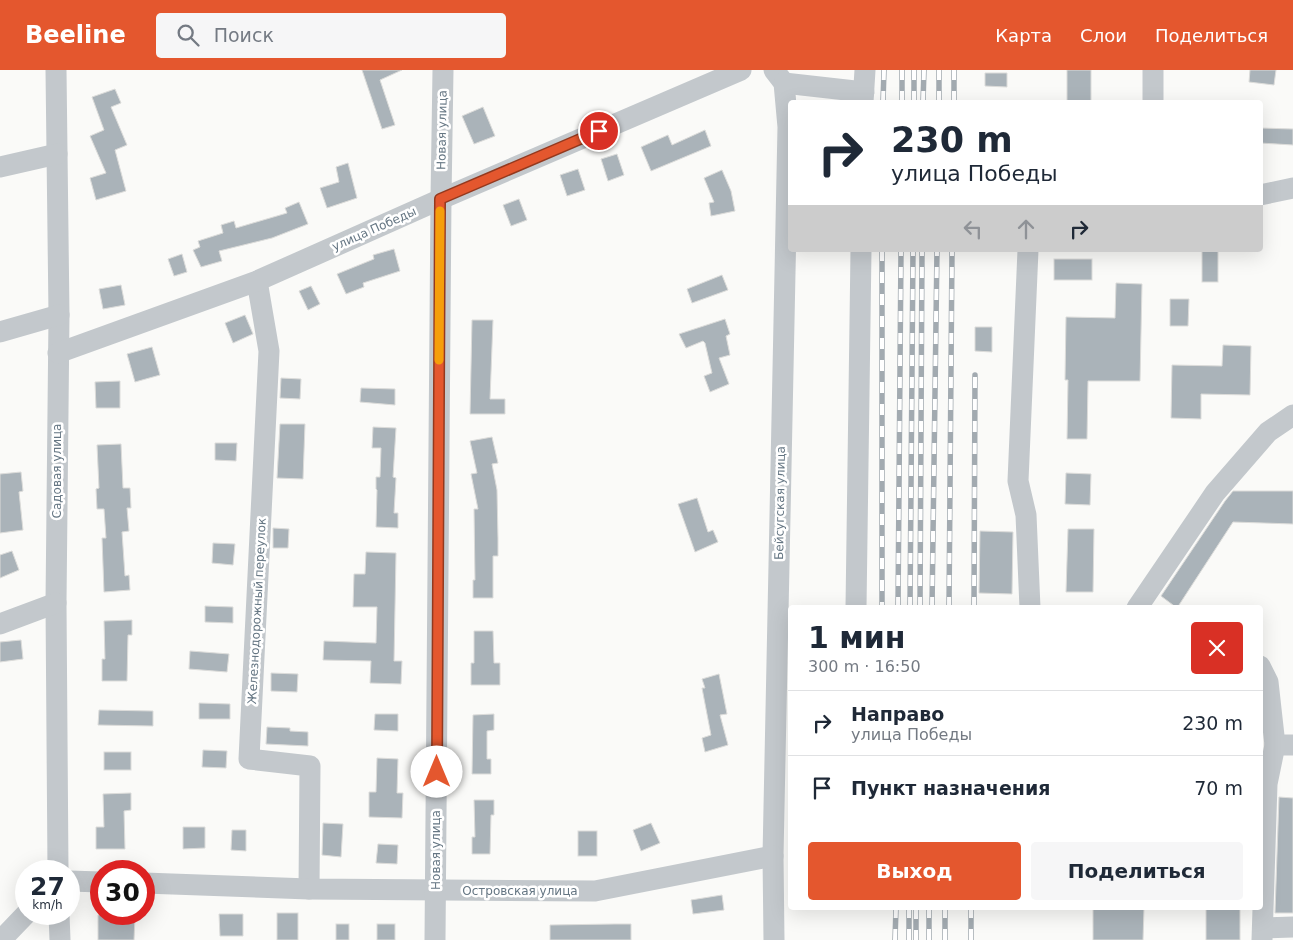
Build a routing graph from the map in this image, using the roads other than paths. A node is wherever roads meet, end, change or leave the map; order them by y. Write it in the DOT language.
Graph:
graph roads {
  1 [pos="56,70"];
  2 [pos="443,70"];
  3 [pos="741,70"];
  4 [pos="865,70"];
  5 [pos="1153,70"];
  6 [pos="779,76"];
  7 [pos="864,97"];
  8 [pos="1153,100"];
  9 [pos="788,122"];
  10 [pos="56,154"];
  11 [pos="0,167"];
  12 [pos="788,173"];
  13 [pos="1293,188"];
  14 [pos="1263,194"];
  15 [pos="440,199"];
  16 [pos="861,252"];
  17 [pos="1028,252"];
  18 [pos="258,281"];
  19 [pos="59,315"];
  20 [pos="0,332"];
  21 [pos="58,353"];
  22 [pos="1293,415"];
  23 [pos="56,603"];
  24 [pos="856,605"];
  25 [pos="1030,605"];
  26 [pos="1139,605"];
  27 [pos="0,624"];
  28 [pos="1263,672"];
  29 [pos="1284,745"];
  30 [pos="773,856"];
  31 [pos="58,860"];
  32 [pos="155,883"];
  33 [pos="309,889"];
  34 [pos="436,890"];
  35 [pos="15,924"];
  36 [pos="59,925"];
  37 [pos="1293,927"];
  38 [pos="4,933"];
  39 [pos="1263,934"];
  40 [pos="60,940"];
  41 [pos="435,940"];
  42 [pos="774,940"];
  1 -- 10 [label="street, Садовая улица"];
  2 -- 15 [label="street, Новая улица"];
  3 -- 15 [label="street, улица Победы"];
  4 -- 7 [label="street"];
  5 -- 8 [label="street"];
  6 -- 7 [label="street"];
  6 -- 9 [label="street, Бейсугская улица"];
  10 -- 11 [label="street"];
  10 -- 19 [label="street, Садовая улица"];
  12 -- 30 [label="street, Бейсугская улица"];
  13 -- 14 [label="street"];
  15 -- 18 [label="street, улица Победы"];
  15 -- 34 [label="street, Новая улица"];
  16 -- 24 [label="street"];
  17 -- 25 [label="street"];
  18 -- 21 [label="street, улица Победы"];
  18 -- 33 [label="street, Железнодорожный переулок"];
  19 -- 20 [label="street"];
  19 -- 21 [label="street, Садовая улица"];
  21 -- 23 [label="street, Садовая улица"];
  22 -- 26 [label="street"];
  23 -- 27 [label="street"];
  23 -- 31 [label="street, Садовая улица"];
  28 -- 29 [label="street"];
  29 -- 39 [label="street"];
  30 -- 34 [label="street, Островская улица"];
  30 -- 42 [label="street, Бейсугская улица"];
  32 -- 33 [label="street, Островская улица"];
  33 -- 34 [label="street, Островская улица"];
  34 -- 41 [label="street, Новая улица"];
  35 -- 38 [label="street"];
  36 -- 40 [label="street"];
  37 -- 39 [label="street"];
}
